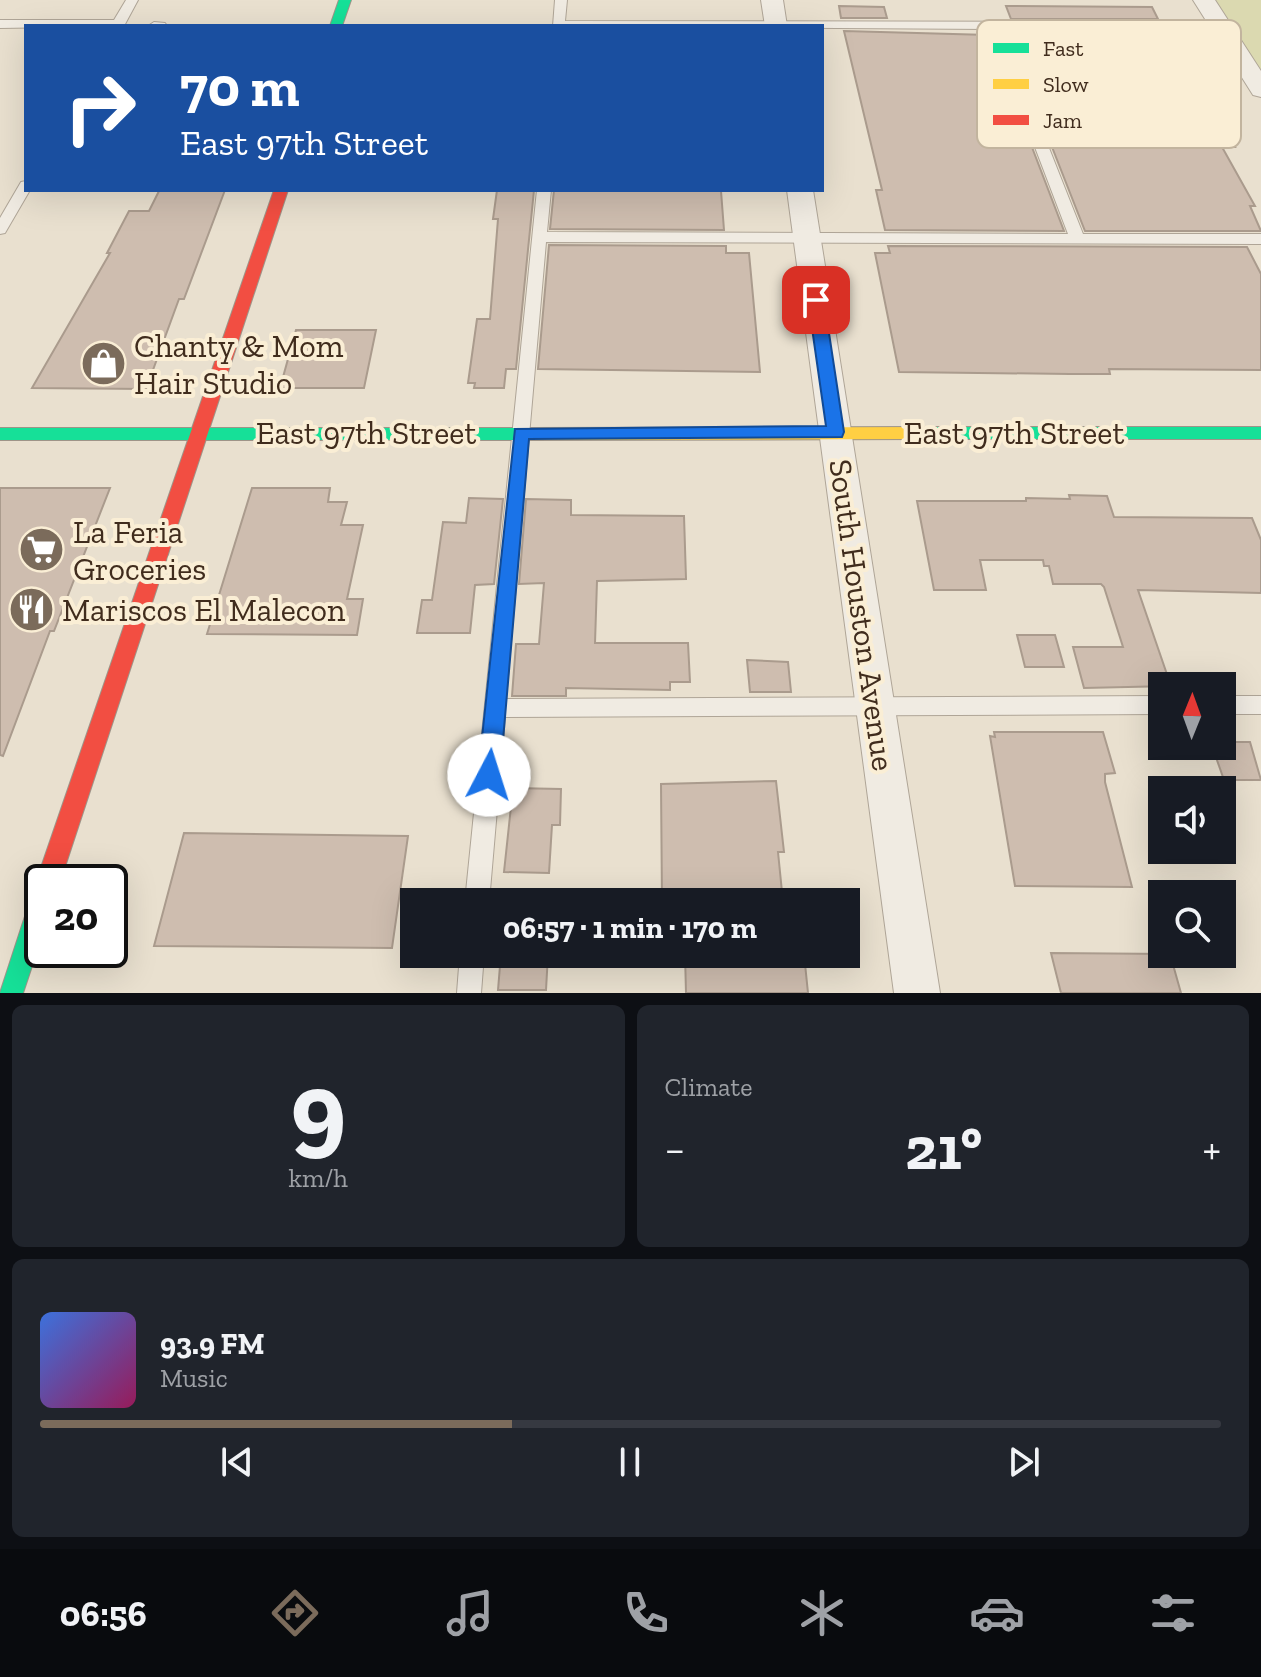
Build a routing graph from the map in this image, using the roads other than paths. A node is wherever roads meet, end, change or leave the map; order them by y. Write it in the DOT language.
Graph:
graph roads {
  1 [pos="132,0"];
  2 [pos="345,0"];
  3 [pos="561,0"];
  4 [pos="772,0"];
  5 [pos="1204,0"];
  6 [pos="1217,20"];
  7 [pos="0,24"];
  8 [pos="24,24"];
  9 [pos="119,24"];
  10 [pos="337,24"];
  11 [pos="559,24"];
  12 [pos="776,24"];
  13 [pos="977,25"];
  14 [pos="824,26"];
  15 [pos="1241,58"];
  16 [pos="1261,90"];
  17 [pos="1042,148"];
  18 [pos="24,188"];
  19 [pos="280,192"];
  20 [pos="544,192"];
  21 [pos="800,192"];
  22 [pos="0,230"];
  23 [pos="540,237"];
  24 [pos="807,238"];
  25 [pos="1077,238"];
  26 [pos="1261,239"];
  27 [pos="835,432"];
  28 [pos="199,433"];
  29 [pos="521,433"];
  30 [pos="1261,433"];
  31 [pos="0,434"];
  32 [pos="1148,705"];
  33 [pos="1236,705"];
  34 [pos="1261,705"];
  35 [pos="875,707"];
  36 [pos="495,708"];
  37 [pos="54,864"];
  38 [pos="478,888"];
  39 [pos="24,954"];
  40 [pos="471,968"];
  41 [pos="11,993"];
  42 [pos="469,993"];
  43 [pos="917,993"];
  1 -- 9 [label="lane"];
  2 -- 10 [label="street"];
  3 -- 11 [label="lane"];
  4 -- 12 [label="street"];
  5 -- 6 [label="street"];
  7 -- 8 [label="lane"];
  13 -- 14 [label="lane"];
  15 -- 16 [label="street"];
  17 -- 25 [label="lane"];
  18 -- 22 [label="lane"];
  19 -- 28 [label="street"];
  20 -- 23 [label="lane"];
  21 -- 24 [label="street, South Houston Avenue"];
  23 -- 24 [label="lane"];
  23 -- 29 [label="lane"];
  24 -- 25 [label="lane"];
  24 -- 27 [label="street, South Houston Avenue"];
  25 -- 26 [label="lane"];
  27 -- 29 [label="street, East 97th Street"];
  27 -- 30 [label="street, East 97th Street"];
  27 -- 35 [label="street, South Houston Avenue"];
  28 -- 29 [label="street, East 97th Street"];
  28 -- 31 [label="street, East 97th Street"];
  28 -- 37 [label="street"];
  29 -- 36 [label="lane"];
  32 -- 35 [label="lane"];
  33 -- 34 [label="lane"];
  35 -- 36 [label="lane"];
  35 -- 43 [label="street, South Houston Avenue"];
  36 -- 38 [label="lane"];
  39 -- 41 [label="street"];
  40 -- 42 [label="lane"];
}
